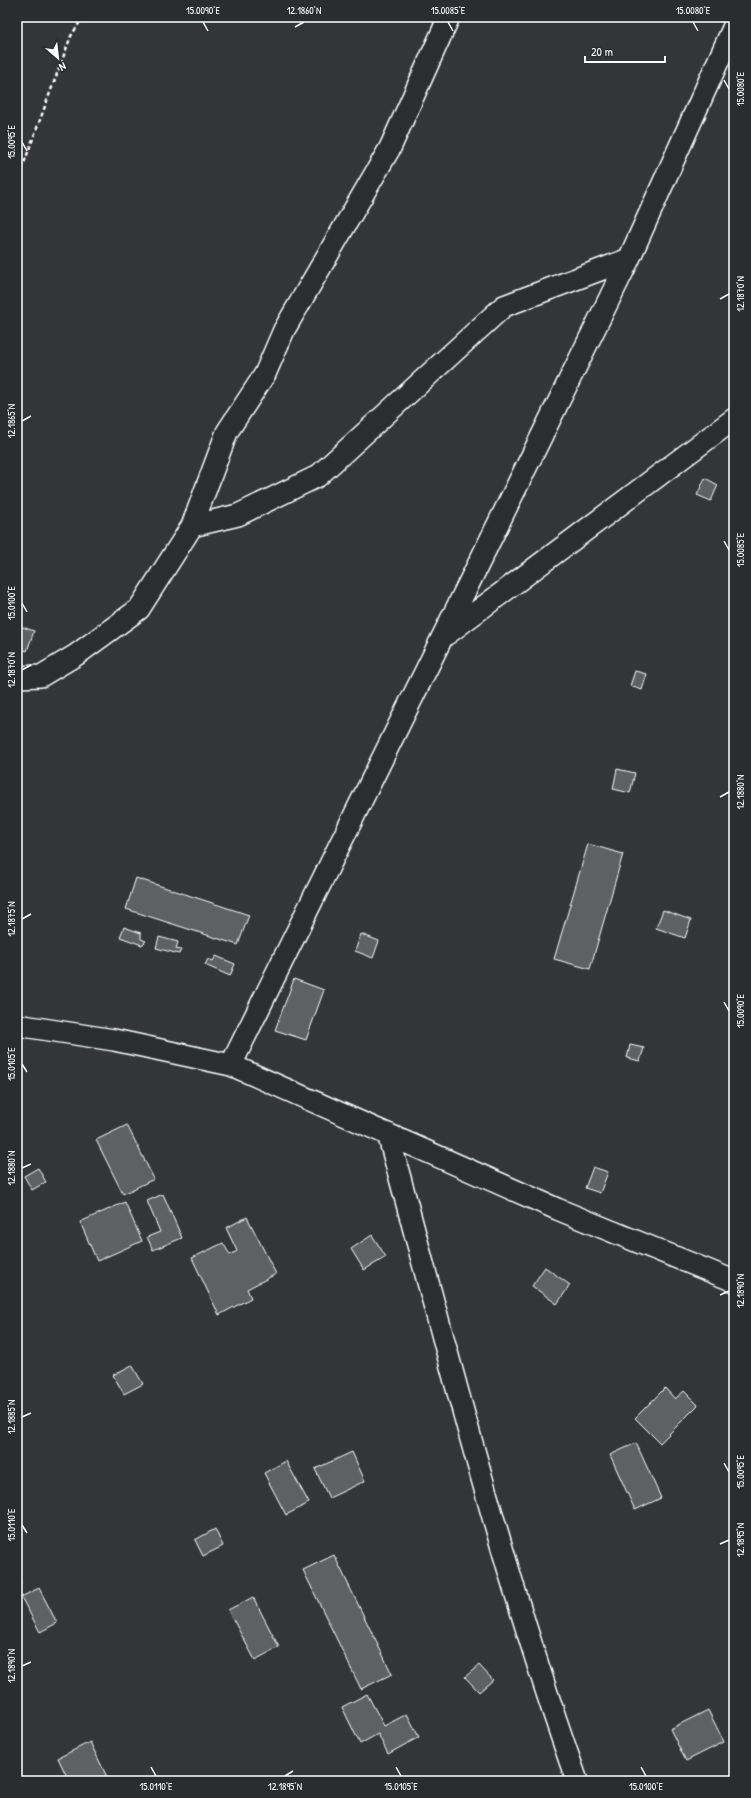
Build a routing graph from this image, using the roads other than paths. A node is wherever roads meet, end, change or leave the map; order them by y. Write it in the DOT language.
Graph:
graph roads {
  1 [pos="449,17"];
  2 [pos="734,26"];
  3 [pos="630,259"];
  4 [pos="734,419"];
  5 [pos="192,526"];
  6 [pos="443,637"];
  7 [pos="17,677"];
  8 [pos="17,1025"];
  9 [pos="231,1065"];
  10 [pos="388,1134"];
  11 [pos="734,1281"];
  12 [pos="577,1781"];
  1 -- 5 [label="street"];
  2 -- 3 [label="street"];
  3 -- 5 [label="street"];
  3 -- 6 [label="street"];
  4 -- 6 [label="street"];
  5 -- 7 [label="street"];
  6 -- 9 [label="street"];
  8 -- 9 [label="street"];
  9 -- 10 [label="street"];
  10 -- 11 [label="street"];
  10 -- 12 [label="street"];
}
